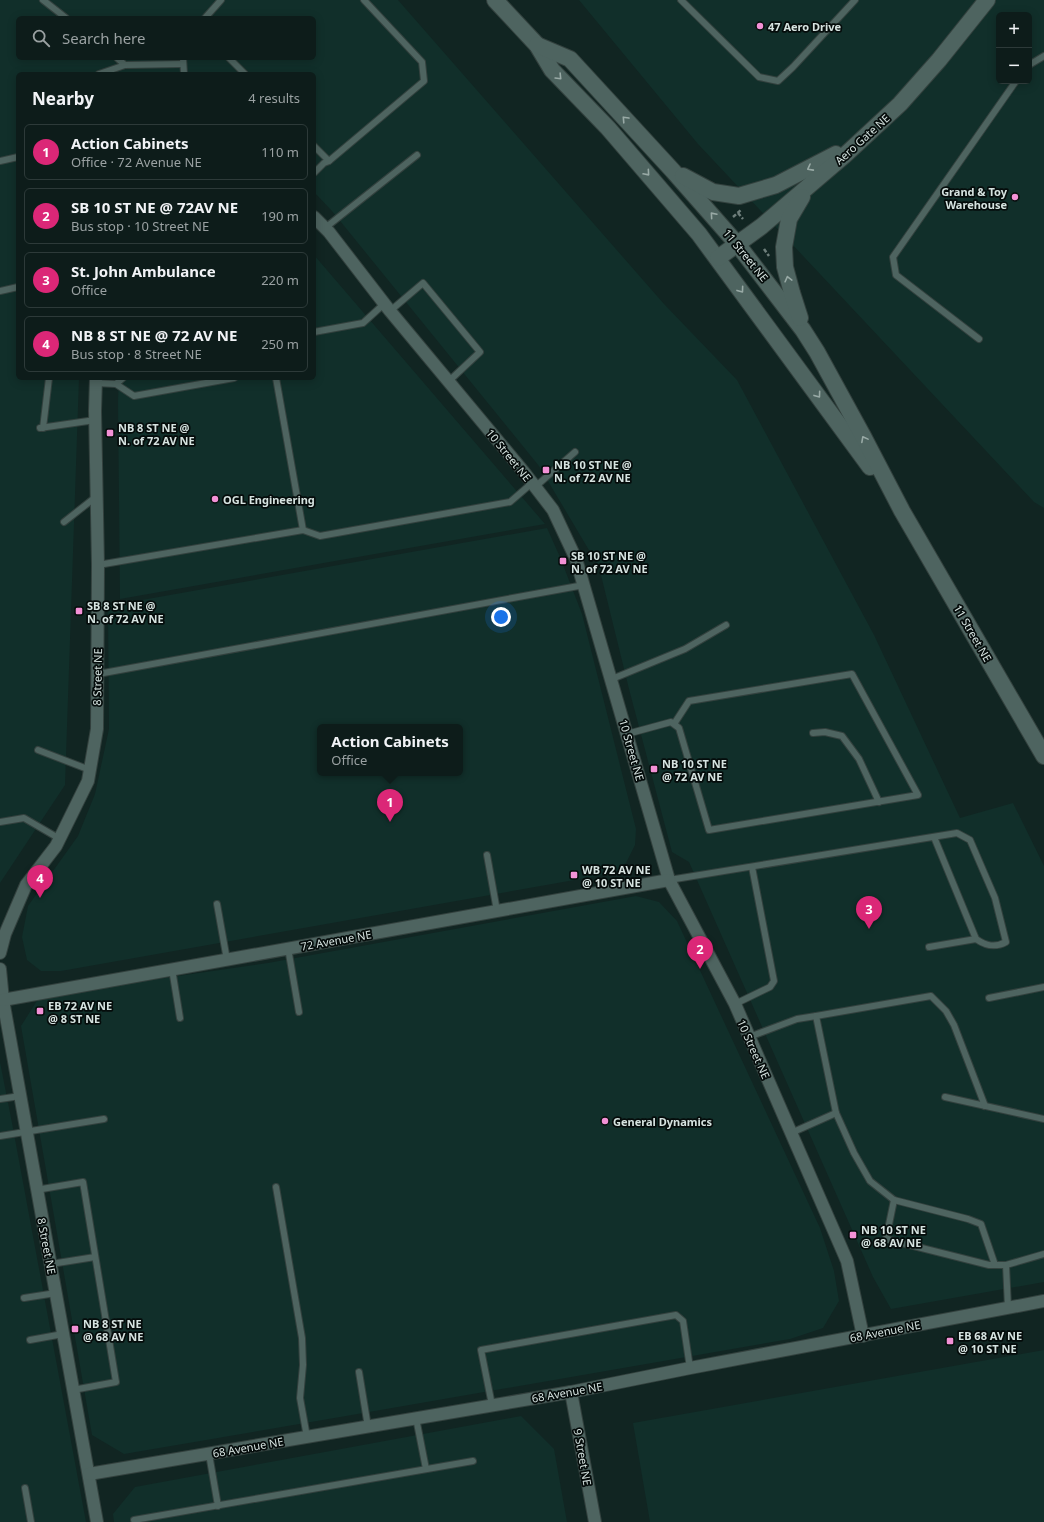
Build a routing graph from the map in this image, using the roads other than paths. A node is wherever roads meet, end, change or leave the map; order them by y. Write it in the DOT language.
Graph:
graph roads {
  1 [pos="43,0"];
  2 [pos="221,0"];
  3 [pos="364,0"];
  4 [pos="495,0"];
  5 [pos="681,0"];
  6 [pos="855,0"];
  7 [pos="987,0"];
  8 [pos="63,16"];
  9 [pos="207,16"];
  10 [pos="537,46"];
  11 [pos="1044,56"];
  12 [pos="120,60"];
  13 [pos="232,60"];
  14 [pos="183,61"];
  15 [pos="1032,63"];
  16 [pos="126,65"];
  17 [pos="105,72"];
  18 [pos="184,72"];
  19 [pos="243,72"];
  20 [pos="1014,84"];
  21 [pos="868,134"];
  22 [pos="316,148"];
  23 [pos="416,155"];
  24 [pos="16,157"];
  25 [pos="0,161"];
  26 [pos="329,161"];
  27 [pos="316,171"];
  28 [pos="673,171"];
  29 [pos="809,185"];
  30 [pos="316,219"];
  31 [pos="325,228"];
  32 [pos="738,245"];
  33 [pos="718,258"];
  34 [pos="16,287"];
  35 [pos="0,291"];
  36 [pos="388,307"];
  37 [pos="803,330"];
  38 [pos="316,332"];
  39 [pos="979,339"];
  40 [pos="49,380"];
  41 [pos="121,380"];
  42 [pos="223,380"];
  43 [pos="276,380"];
  44 [pos="96,381"];
  45 [pos="449,381"];
  46 [pos="116,384"];
  47 [pos="95,420"];
  48 [pos="575,452"];
  49 [pos="533,485"];
  50 [pos="97,496"];
  51 [pos="902,511"];
  52 [pos="64,522"];
  53 [pos="303,530"];
  54 [pos="98,565"];
  55 [pos="584,585"];
  56 [pos="726,625"];
  57 [pos="98,674"];
  58 [pos="612,679"];
  59 [pos="674,724"];
  60 [pos="814,733"];
  61 [pos="627,734"];
  62 [pos="38,750"];
  63 [pos="1044,756"];
  64 [pos="90,770"];
  65 [pos="879,802"];
  66 [pos="0,822"];
  67 [pos="934,837"];
  68 [pos="60,839"];
  69 [pos="486,855"];
  70 [pos="752,867"];
  71 [pos="668,880"];
  72 [pos="217,904"];
  73 [pos="497,911"];
  74 [pos="976,939"];
  75 [pos="929,947"];
  76 [pos="288,948"];
  77 [pos="0,953"];
  78 [pos="227,960"];
  79 [pos="0,969"];
  80 [pos="172,969"];
  81 [pos="1044,986"];
  82 [pos="989,998"];
  83 [pos="2,1002"];
  84 [pos="735,1004"];
  85 [pos="298,1012"];
  86 [pos="816,1016"];
  87 [pos="180,1018"];
  88 [pos="749,1037"];
  89 [pos="20,1096"];
  90 [pos="945,1097"];
  91 [pos="0,1099"];
  92 [pos="985,1106"];
  93 [pos="836,1113"];
  94 [pos="104,1119"];
  95 [pos="1044,1119"];
  96 [pos="26,1132"];
  97 [pos="791,1133"];
  98 [pos="0,1136"];
  99 [pos="276,1187"];
  100 [pos="36,1190"];
  101 [pos="894,1200"];
  102 [pos="1044,1254"];
  103 [pos="95,1257"];
  104 [pos="51,1264"];
  105 [pos="995,1265"];
  106 [pos="1006,1265"];
  107 [pos="56,1293"];
  108 [pos="24,1298"];
  109 [pos="1044,1301"];
  110 [pos="1008,1307"];
  111 [pos="63,1334"];
  112 [pos="863,1336"];
  113 [pos="30,1340"];
  114 [pos="690,1368"];
  115 [pos="358,1372"];
  116 [pos="73,1390"];
  117 [pos="571,1392"];
  118 [pos="492,1405"];
  119 [pos="416,1418"];
  120 [pos="368,1427"];
  121 [pos="308,1437"];
  122 [pos="208,1454"];
  123 [pos="473,1461"];
  124 [pos="426,1469"];
  125 [pos="88,1474"];
  126 [pos="25,1488"];
  127 [pos="218,1506"];
  128 [pos="134,1520"];
  129 [pos="31,1522"];
  130 [pos="97,1522"];
  131 [pos="595,1522"];
  1 -- 8 [label="lane"];
  2 -- 9 [label="lane"];
  3 -- 26 [label="lane"];
  4 -- 10 [label="street, 11 Street NE"];
  5 -- 6 [label="lane"];
  7 -- 21 [label="street, Aero Gate NE"];
  28 -- 10 [label="street, 11 Street NE, one-way"];
  10 -- 33 [label="street, 11 Street NE, one-way"];
  11 -- 15 [label="lane"];
  12 -- 16 [label="lane"];
  13 -- 19 [label="lane"];
  14 -- 16 [label="lane"];
  14 -- 18 [label="lane"];
  16 -- 17 [label="lane"];
  20 -- 39 [label="lane"];
  21 -- 28 [label="street, one-way"];
  21 -- 29 [label="street, Aero Gate NE"];
  22 -- 26 [label="lane"];
  23 -- 31 [label="lane"];
  24 -- 25 [label="lane"];
  26 -- 27 [label="lane"];
  32 -- 28 [label="street, 11 Street NE, one-way"];
  29 -- 32 [label="street, Aero Gate NE"];
  37 -- 29 [label="street, one-way"];
  30 -- 31 [label="street, 10 Street NE"];
  31 -- 36 [label="street, 10 Street NE"];
  32 -- 33 [label="street, Aero Gate NE"];
  32 -- 37 [label="street, 11 Street NE"];
  33 -- 51 [label="street, 11 Street NE, one-way"];
  34 -- 35 [label="lane"];
  36 -- 38 [label="lane"];
  36 -- 45 [label="street, 10 Street NE"];
  36 -- 45 [label="lane"];
  51 -- 37 [label="street, 11 Street NE, one-way"];
  40 -- 47 [label="lane"];
  41 -- 46 [label="lane"];
  42 -- 46 [label="lane"];
  43 -- 53 [label="lane"];
  44 -- 46 [label="lane"];
  44 -- 47 [label="street, 8 Street NE"];
  45 -- 49 [label="street, 10 Street NE"];
  47 -- 50 [label="street, 8 Street NE"];
  48 -- 49 [label="lane"];
  49 -- 53 [label="lane"];
  49 -- 55 [label="street, 10 Street NE"];
  50 -- 52 [label="lane"];
  50 -- 54 [label="street, 8 Street NE"];
  51 -- 63 [label="street, 11 Street NE"];
  53 -- 54 [label="lane"];
  54 -- 57 [label="street, 8 Street NE"];
  55 -- 57 [label="lane"];
  55 -- 58 [label="street, 10 Street NE"];
  56 -- 58 [label="lane"];
  57 -- 64 [label="street, 8 Street NE"];
  58 -- 61 [label="street, 10 Street NE"];
  59 -- 61 [label="lane"];
  59 -- 65 [label="lane"];
  59 -- 65 [label="lane"];
  60 -- 65 [label="lane"];
  61 -- 71 [label="street, 10 Street NE"];
  62 -- 64 [label="lane"];
  64 -- 68 [label="street, 8 Street NE"];
  66 -- 68 [label="lane"];
  67 -- 70 [label="lane"];
  67 -- 74 [label="lane"];
  67 -- 74 [label="lane"];
  68 -- 77 [label="street, 8 Street NE"];
  69 -- 73 [label="lane"];
  70 -- 71 [label="lane"];
  70 -- 84 [label="lane"];
  71 -- 73 [label="street, 72 Avenue NE"];
  71 -- 84 [label="street, 10 Street NE"];
  72 -- 78 [label="lane"];
  73 -- 76 [label="street, 72 Avenue NE"];
  74 -- 75 [label="lane"];
  76 -- 78 [label="street, 72 Avenue NE"];
  76 -- 85 [label="lane"];
  78 -- 80 [label="street, 72 Avenue NE"];
  79 -- 83 [label="street, 8 Street NE"];
  80 -- 83 [label="street, 72 Avenue NE"];
  80 -- 87 [label="lane"];
  81 -- 82 [label="lane"];
  83 -- 89 [label="street, 8 Street NE"];
  84 -- 88 [label="street, 10 Street NE"];
  86 -- 88 [label="lane"];
  86 -- 92 [label="lane"];
  86 -- 93 [label="lane"];
  88 -- 97 [label="street, 10 Street NE"];
  89 -- 91 [label="lane"];
  89 -- 96 [label="street, 8 Street NE"];
  90 -- 92 [label="lane"];
  92 -- 95 [label="lane"];
  93 -- 97 [label="lane"];
  93 -- 101 [label="lane"];
  94 -- 96 [label="lane"];
  96 -- 98 [label="lane"];
  96 -- 100 [label="street, 8 Street NE"];
  97 -- 112 [label="street, 10 Street NE"];
  99 -- 121 [label="lane"];
  100 -- 103 [label="lane"];
  100 -- 104 [label="street, 8 Street NE"];
  101 -- 105 [label="lane"];
  101 -- 105 [label="lane"];
  102 -- 106 [label="lane"];
  103 -- 104 [label="lane"];
  103 -- 116 [label="lane"];
  104 -- 107 [label="street, 8 Street NE"];
  105 -- 106 [label="lane"];
  106 -- 110 [label="lane"];
  107 -- 108 [label="lane"];
  107 -- 111 [label="street, 8 Street NE"];
  109 -- 110 [label="street, 68 Avenue NE"];
  110 -- 112 [label="street, 68 Avenue NE"];
  111 -- 113 [label="lane"];
  111 -- 116 [label="street, 8 Street NE"];
  112 -- 114 [label="street, 68 Avenue NE"];
  114 -- 117 [label="street, 68 Avenue NE"];
  114 -- 118 [label="lane"];
  115 -- 120 [label="lane"];
  116 -- 125 [label="street, 8 Street NE"];
  117 -- 118 [label="street, 68 Avenue NE"];
  117 -- 131 [label="street, 9 Street NE"];
  118 -- 119 [label="street, 68 Avenue NE"];
  119 -- 120 [label="street, 68 Avenue NE"];
  119 -- 124 [label="lane"];
  120 -- 121 [label="street, 68 Avenue NE"];
  121 -- 122 [label="street, 68 Avenue NE"];
  122 -- 125 [label="street, 68 Avenue NE"];
  122 -- 127 [label="lane"];
  123 -- 124 [label="lane"];
  124 -- 127 [label="lane"];
  125 -- 130 [label="street, 8 Street NE"];
  126 -- 129 [label="lane"];
  127 -- 128 [label="lane"];
}
